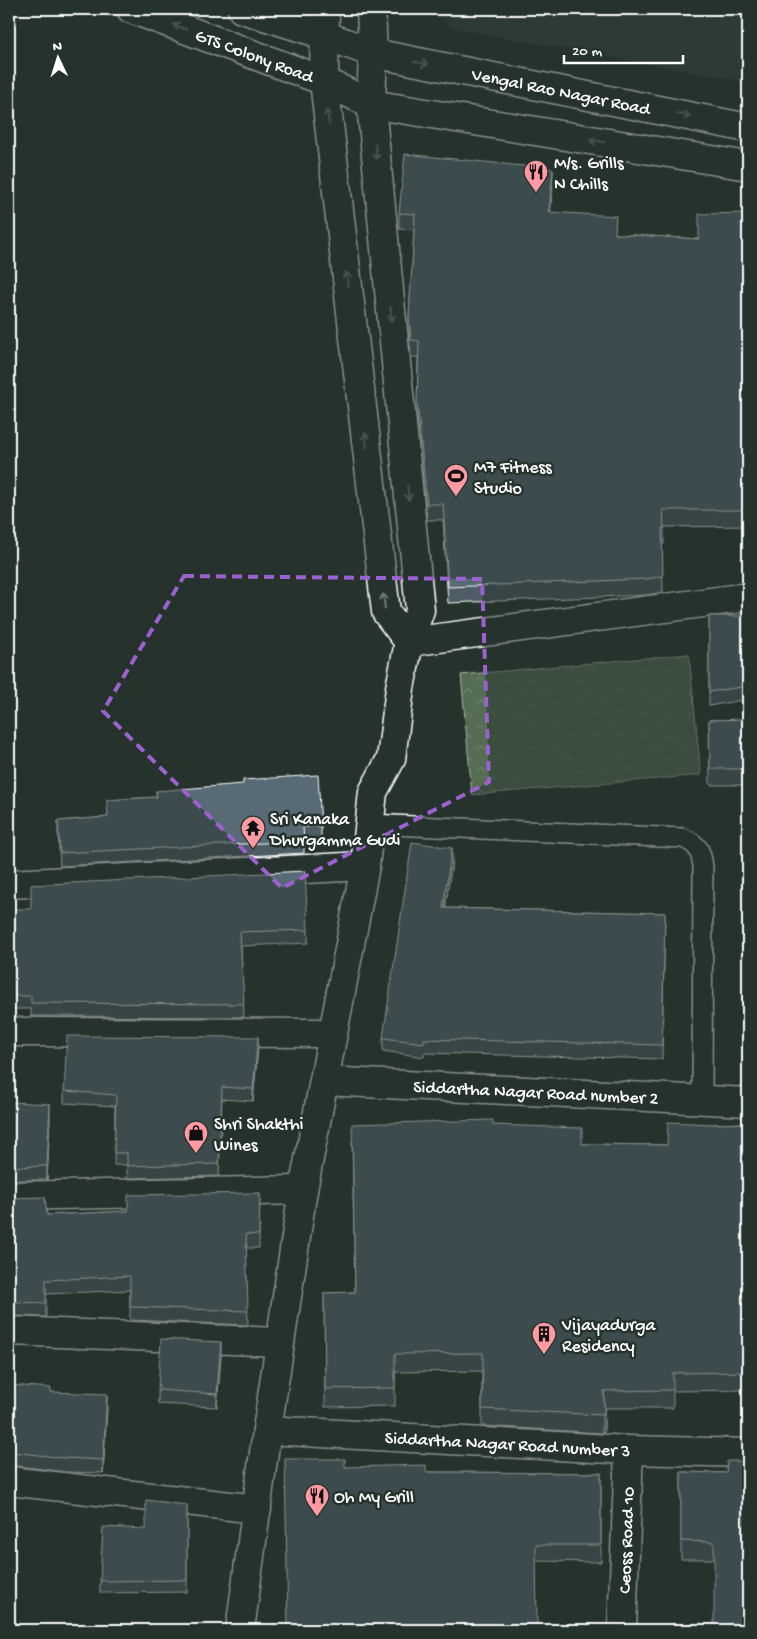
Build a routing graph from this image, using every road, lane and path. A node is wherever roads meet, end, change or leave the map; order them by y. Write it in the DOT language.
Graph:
graph roads {
  1 [pos="131,9"];
  2 [pos="242,9"];
  3 [pos="371,9"];
  4 [pos="325,22"];
  5 [pos="373,53"];
  6 [pos="324,82"];
  7 [pos="371,104"];
  8 [pos="748,128"];
  9 [pos="748,166"];
  10 [pos="748,597"];
  11 [pos="409,642"];
  12 [pos="369,824"];
  13 [pos="365,866"];
  14 [pos="9,884"];
  15 [pos="9,1032"];
  16 [pos="332,1033"];
  17 [pos="324,1081"];
  18 [pos="702,1100"];
  19 [pos="748,1102"];
  20 [pos="303,1190"];
  21 [pos="9,1196"];
  22 [pos="9,1331"];
  23 [pos="280,1342"];
  24 [pos="267,1430"];
  25 [pos="630,1450"];
  26 [pos="748,1452"];
  27 [pos="9,1481"];
  28 [pos="257,1509"];
  29 [pos="240,1630"];
  30 [pos="622,1630"];
  6 -- 1 [label="main road, GTS Colony Road, one-way"];
  2 -- 4 [label="main road"];
  3 -- 5 [label="main road"];
  4 -- 5 [label="main road, Vengal Rao Nagar Road"];
  4 -- 6 [label="main road"];
  5 -- 7 [label="main road"];
  5 -- 8 [label="main road, Vengal Rao Nagar Road, one-way"];
  6 -- 7 [label="main road, GTS Colony Road"];
  11 -- 6 [label="main road, one-way"];
  9 -- 7 [label="main road, one-way"];
  7 -- 11 [label="main road, one-way"];
  10 -- 11 [label="main road"];
  11 -- 12 [label="main road"];
  12 -- 13 [label="main road"];
  12 -- 18 [label="lane"];
  13 -- 14 [label="main road"];
  13 -- 16 [label="main road"];
  15 -- 16 [label="main road"];
  16 -- 17 [label="main road"];
  17 -- 18 [label="main road, Siddartha Nagar Road number 2"];
  17 -- 20 [label="main road"];
  18 -- 19 [label="main road, Siddartha Nagar Road number 2"];
  20 -- 21 [label="main road"];
  20 -- 23 [label="main road"];
  22 -- 23 [label="main road"];
  23 -- 24 [label="main road"];
  24 -- 25 [label="main road, Siddartha Nagar Road number 3"];
  24 -- 28 [label="main road"];
  25 -- 26 [label="main road, Siddartha Nagar Road number 3"];
  25 -- 30 [label="main road, Ceoss Road 10"];
  27 -- 28 [label="main road"];
  28 -- 29 [label="main road"];
}
